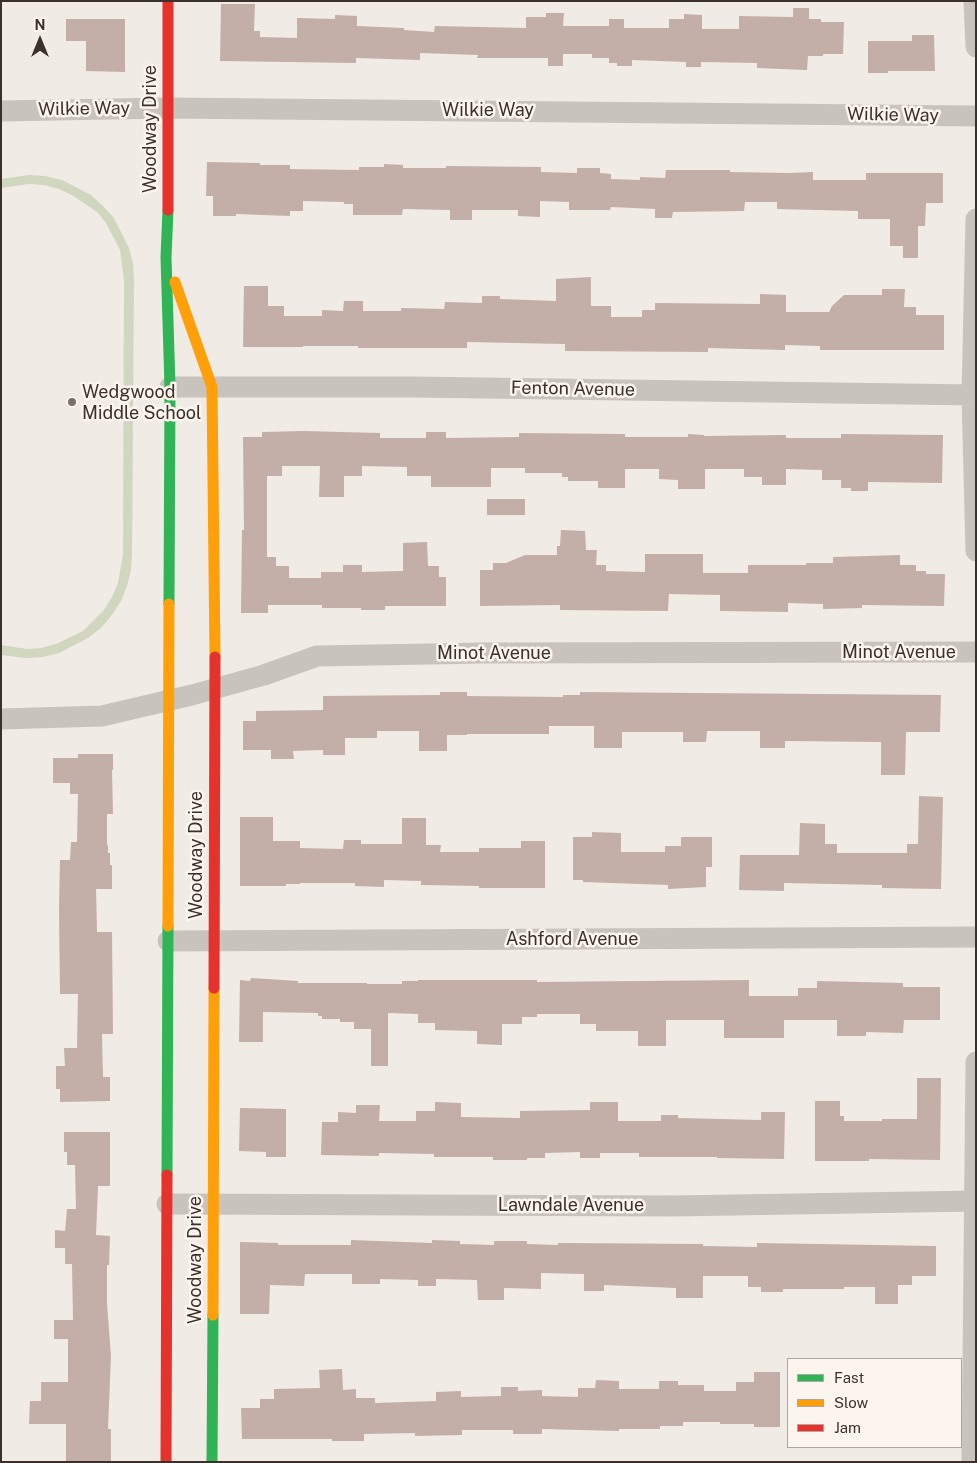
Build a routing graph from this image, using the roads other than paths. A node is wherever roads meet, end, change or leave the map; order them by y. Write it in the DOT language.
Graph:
graph roads {
  1 [pos="168,1"];
  2 [pos="974,1"];
  3 [pos="976,47"];
  4 [pos="167,108"];
  5 [pos="1,111"];
  6 [pos="976,116"];
  7 [pos="976,218"];
  8 [pos="166,257"];
  9 [pos="170,387"];
  10 [pos="212,387"];
  11 [pos="974,395"];
  12 [pos="976,551"];
  13 [pos="976,652"];
  14 [pos="215,689"];
  15 [pos="169,700"];
  16 [pos="11,719"];
  17 [pos="976,937"];
  18 [pos="214,940"];
  19 [pos="168,941"];
  20 [pos="976,1062"];
  21 [pos="975,1201"];
  22 [pos="167,1204"];
  23 [pos="213,1205"];
  24 [pos="166,1462"];
  25 [pos="212,1462"];
  26 [pos="972,1462"];
  1 -- 4 [label="street, Woodway Drive"];
  2 -- 3 [label="street"];
  4 -- 5 [label="street, Wilkie Way"];
  4 -- 6 [label="street, Wilkie Way"];
  4 -- 8 [label="street, Woodway Drive"];
  7 -- 11 [label="street"];
  8 -- 9 [label="street, Woodway Drive"];
  8 -- 10 [label="street, Woodway Drive"];
  9 -- 10 [label="street, Fenton Avenue"];
  9 -- 15 [label="street, Woodway Drive"];
  10 -- 11 [label="street, Fenton Avenue"];
  10 -- 14 [label="street, Woodway Drive"];
  11 -- 12 [label="street"];
  13 -- 14 [label="street, Minot Avenue"];
  14 -- 15 [label="street, Minot Avenue"];
  14 -- 18 [label="street, Woodway Drive"];
  15 -- 16 [label="street, Minot Avenue"];
  15 -- 19 [label="street, Woodway Drive"];
  17 -- 18 [label="street, Ashford Avenue"];
  18 -- 19 [label="street, Ashford Avenue"];
  18 -- 23 [label="street, Woodway Drive"];
  19 -- 22 [label="street, Woodway Drive"];
  20 -- 21 [label="street"];
  21 -- 23 [label="street, Lawndale Avenue"];
  21 -- 26 [label="street"];
  22 -- 23 [label="street, Lawndale Avenue"];
  22 -- 24 [label="street, Woodway Drive"];
  23 -- 25 [label="street, Woodway Drive"];
}
